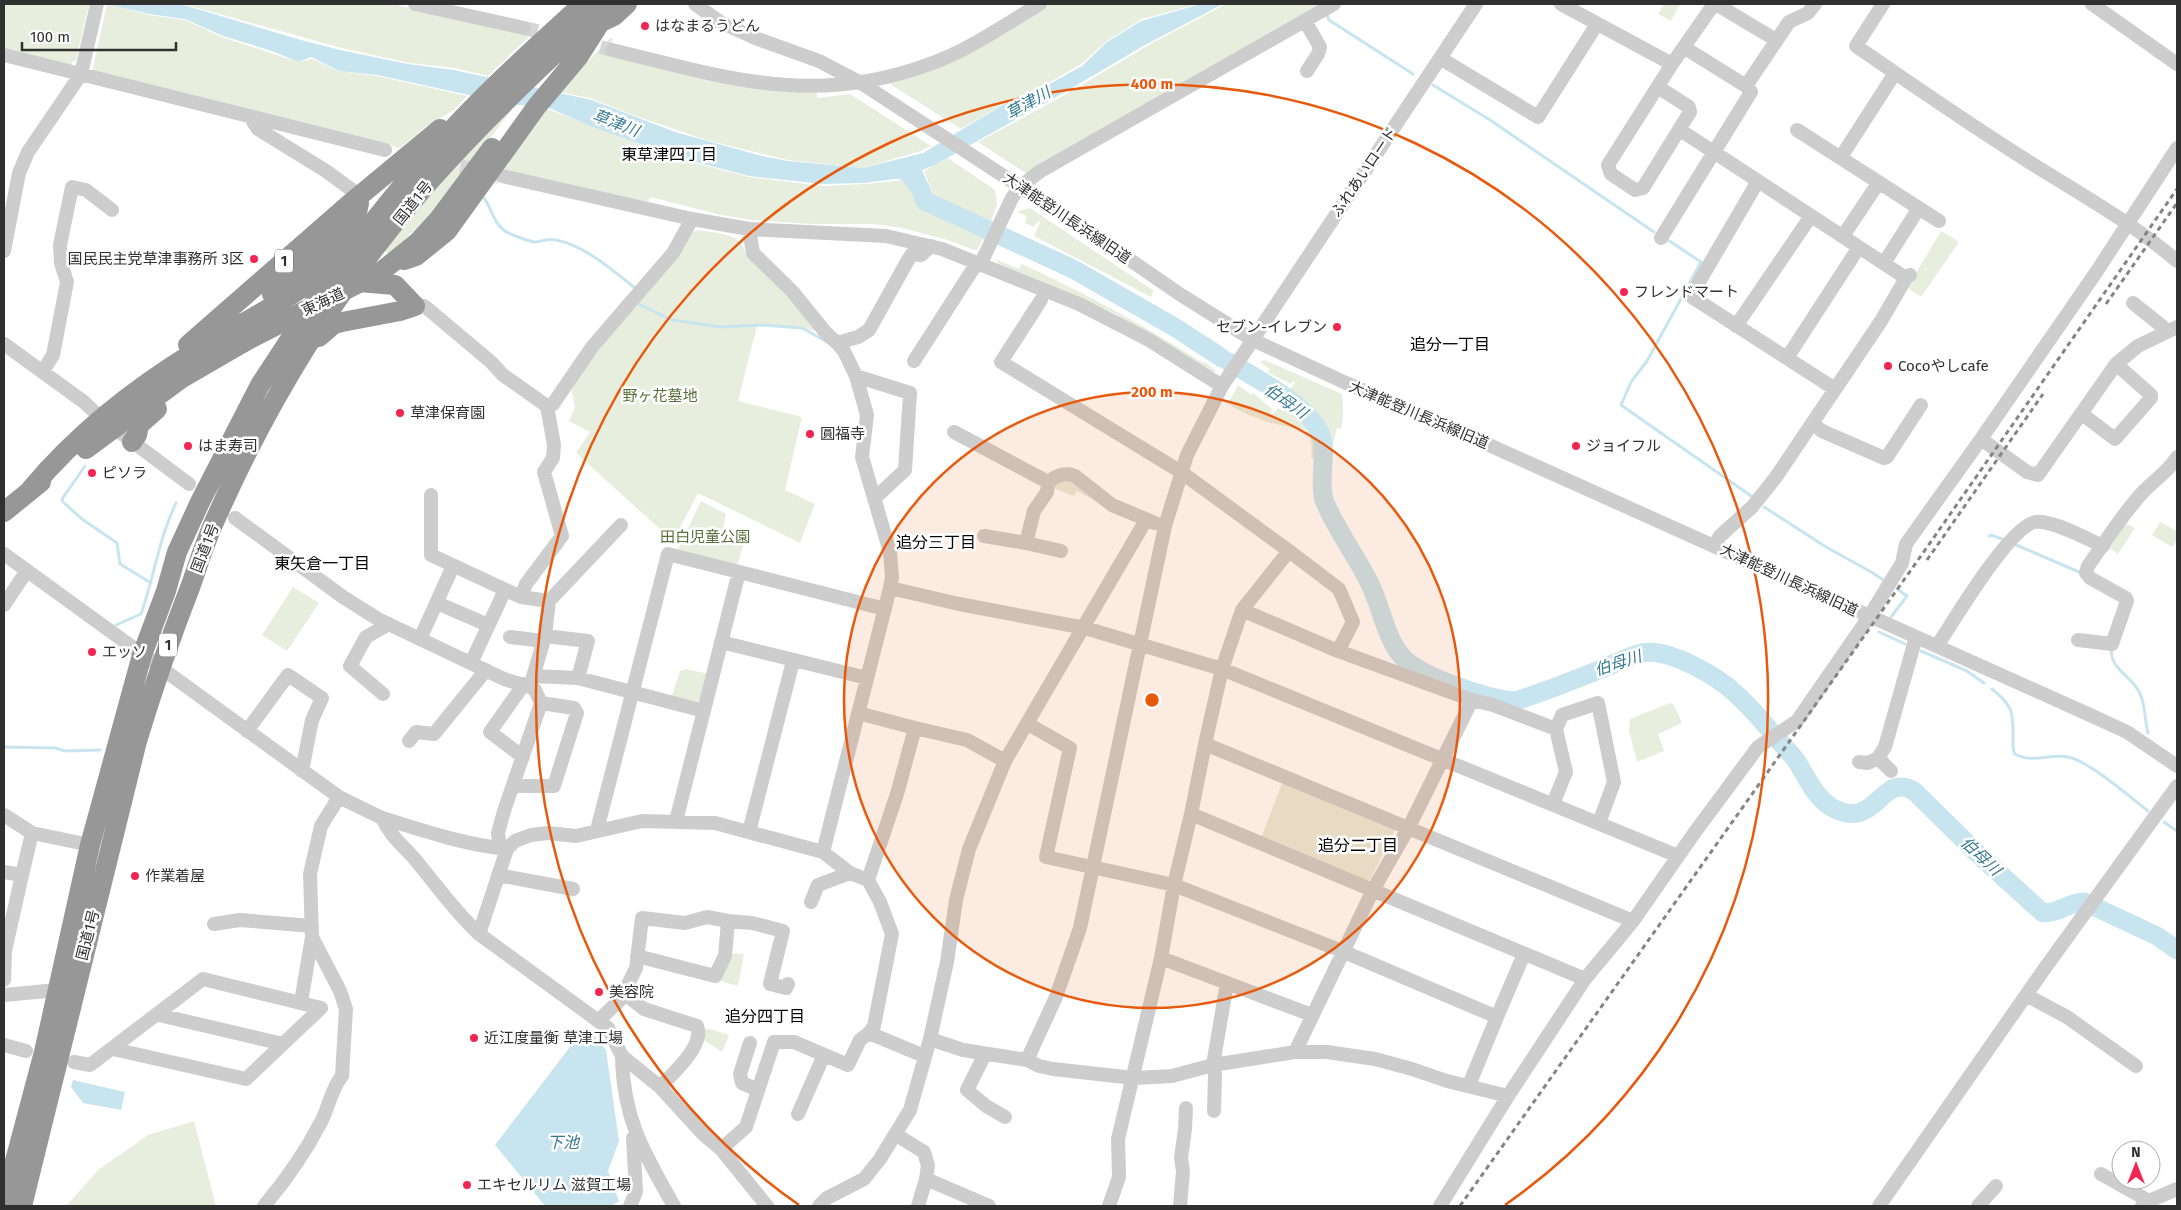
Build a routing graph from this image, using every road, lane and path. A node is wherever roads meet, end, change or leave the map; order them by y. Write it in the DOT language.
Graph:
graph roads {
  1 [pos="98,4"];
  2 [pos="415,4"];
  3 [pos="584,4"];
  4 [pos="609,4"];
  5 [pos="627,4"];
  6 [pos="695,4"];
  7 [pos="1040,4"];
  8 [pos="1334,4"];
  9 [pos="1476,4"];
  10 [pos="1561,4"];
  11 [pos="1715,4"];
  12 [pos="1814,4"];
  13 [pos="1883,4"];
  14 [pos="2092,4"];
  15 [pos="1305,21"];
  16 [pos="602,23"];
  17 [pos="1597,24"];
  18 [pos="582,27"];
  19 [pos="524,28"];
  20 [pos="1776,40"];
  21 [pos="1685,48"];
  22 [pos="612,50"];
  23 [pos="567,52"];
  24 [pos="4,55"];
  25 [pos="1440,58"];
  26 [pos="1672,64"];
  27 [pos="2177,64"];
  28 [pos="828,66"];
  29 [pos="82,70"];
  30 [pos="1307,71"];
  31 [pos="1895,73"];
  32 [pos="861,82"];
  33 [pos="1746,86"];
  34 [pos="824,87"];
  35 [pos="1658,87"];
  36 [pos="250,117"];
  37 [pos="1680,130"];
  38 [pos="1797,130"];
  39 [pos="431,143"];
  40 [pos="385,150"];
  41 [pos="2176,151"];
  42 [pos="1715,153"];
  43 [pos="1841,157"];
  44 [pos="500,168"];
  45 [pos="1758,181"];
  46 [pos="1878,182"];
  47 [pos="1020,187"];
  48 [pos="360,196"];
  49 [pos="1919,208"];
  50 [pos="112,210"];
  51 [pos="1811,216"];
  52 [pos="692,219"];
  53 [pos="1939,222"];
  54 [pos="2129,224"];
  55 [pos="749,229"];
  56 [pos="1843,236"];
  57 [pos="1661,238"];
  58 [pos="931,246"];
  59 [pos="1859,247"];
  60 [pos="4,250"];
  61 [pos="346,254"];
  62 [pos="370,256"];
  63 [pos="984,258"];
  64 [pos="2177,261"];
  65 [pos="1884,263"];
  66 [pos="356,276"];
  67 [pos="1042,300"];
  68 [pos="2133,303"];
  69 [pos="346,304"];
  70 [pos="415,306"];
  71 [pos="230,310"];
  72 [pos="1736,326"];
  73 [pos="2173,329"];
  74 [pos="1253,340"];
  75 [pos="4,344"];
  76 [pos="837,344"];
  77 [pos="305,351"];
  78 [pos="1787,358"];
  79 [pos="914,361"];
  80 [pos="2116,364"];
  81 [pos="270,370"];
  82 [pos="43,372"];
  83 [pos="856,376"];
  84 [pos="1224,383"];
  85 [pos="147,384"];
  86 [pos="1835,389"];
  87 [pos="1921,405"];
  88 [pos="547,406"];
  89 [pos="2082,414"];
  90 [pos="1812,422"];
  91 [pos="108,424"];
  92 [pos="954,432"];
  93 [pos="1982,439"];
  94 [pos="132,442"];
  95 [pos="2177,457"];
  96 [pos="1181,472"];
  97 [pos="1048,482"];
  98 [pos="189,484"];
  99 [pos="431,495"];
  100 [pos="874,499"];
  101 [pos="4,512"];
  102 [pos="224,514"];
  103 [pos="1146,520"];
  104 [pos="621,524"];
  105 [pos="1165,526"];
  106 [pos="984,536"];
  107 [pos="1026,543"];
  108 [pos="1714,546"];
  109 [pos="2103,546"];
  110 [pos="1061,551"];
  111 [pos="1289,551"];
  112 [pos="4,554"];
  113 [pos="454,566"];
  114 [pos="26,572"];
  115 [pos="308,572"];
  116 [pos="738,572"];
  117 [pos="890,588"];
  118 [pos="505,590"];
  119 [pos="522,597"];
  120 [pos="549,601"];
  121 [pos="437,603"];
  122 [pos="4,605"];
  123 [pos="885,610"];
  124 [pos="1242,610"];
  125 [pos="1869,617"];
  126 [pos="389,624"];
  127 [pos="488,625"];
  128 [pos="1085,628"];
  129 [pos="1916,637"];
  130 [pos="510,638"];
  131 [pos="545,638"];
  132 [pos="420,639"];
  133 [pos="2078,640"];
  134 [pos="721,642"];
  135 [pos="1139,645"];
  136 [pos="1937,646"];
  137 [pos="1338,652"];
  138 [pos="142,654"];
  139 [pos="793,660"];
  140 [pos="471,663"];
  141 [pos="160,668"];
  142 [pos="1222,669"];
  143 [pos="486,670"];
  144 [pos="578,678"];
  145 [pos="867,678"];
  146 [pos="529,682"];
  147 [pos="632,692"];
  148 [pos="383,694"];
  149 [pos="1472,700"];
  150 [pos="542,703"];
  151 [pos="704,711"];
  152 [pos="858,713"];
  153 [pos="1028,724"];
  154 [pos="915,728"];
  155 [pos="1556,728"];
  156 [pos="247,731"];
  157 [pos="410,741"];
  158 [pos="1205,744"];
  159 [pos="523,756"];
  160 [pos="1878,758"];
  161 [pos="1442,759"];
  162 [pos="1005,761"];
  163 [pos="1859,762"];
  164 [pos="2177,766"];
  165 [pos="302,771"];
  166 [pos="1891,771"];
  167 [pos="513,786"];
  168 [pos="2177,786"];
  169 [pos="339,797"];
  170 [pos="1553,804"];
  171 [pos="1191,814"];
  172 [pos="4,815"];
  173 [pos="382,818"];
  174 [pos="676,821"];
  175 [pos="1598,823"];
  176 [pos="1409,827"];
  177 [pos="597,830"];
  178 [pos="749,832"];
  179 [pos="32,833"];
  180 [pos="90,845"];
  181 [pos="504,849"];
  182 [pos="823,852"];
  183 [pos="1678,856"];
  184 [pos="1093,867"];
  185 [pos="4,872"];
  186 [pos="850,873"];
  187 [pos="22,875"];
  188 [pos="498,875"];
  189 [pos="868,880"];
  190 [pos="1174,885"];
  191 [pos="573,889"];
  192 [pos="1373,890"];
  193 [pos="810,902"];
  194 [pos="728,921"];
  195 [pos="1633,921"];
  196 [pos="214,924"];
  197 [pos="312,931"];
  198 [pos="479,934"];
  199 [pos="1342,951"];
  200 [pos="1524,954"];
  201 [pos="637,956"];
  202 [pos="1161,958"];
  203 [pos="1585,979"];
  204 [pos="4,980"];
  205 [pos="1227,983"];
  206 [pos="788,984"];
  207 [pos="57,990"];
  208 [pos="624,993"];
  209 [pos="4,995"];
  210 [pos="2026,995"];
  211 [pos="301,1002"];
  212 [pos="159,1015"];
  213 [pos="1312,1015"];
  214 [pos="1497,1017"];
  215 [pos="599,1020"];
  216 [pos="868,1034"];
  217 [pos="930,1039"];
  218 [pos="750,1042"];
  219 [pos="283,1044"];
  220 [pos="4,1045"];
  221 [pos="113,1048"];
  222 [pos="26,1051"];
  223 [pos="1295,1052"];
  224 [pos="985,1054"];
  225 [pos="824,1055"];
  226 [pos="622,1056"];
  227 [pos="924,1056"];
  228 [pos="1027,1060"];
  229 [pos="74,1062"];
  230 [pos="1213,1065"];
  231 [pos="2136,1066"];
  232 [pos="1134,1078"];
  233 [pos="1469,1085"];
  234 [pos="660,1087"];
  235 [pos="758,1090"];
  236 [pos="1508,1096"];
  237 [pos="1186,1108"];
  238 [pos="1214,1111"];
  239 [pos="798,1114"];
  240 [pos="1005,1117"];
  241 [pos="633,1127"];
  242 [pos="895,1134"];
  243 [pos="721,1149"];
  244 [pos="2101,1174"];
  245 [pos="926,1179"];
  246 [pos="1996,1186"];
  247 [pos="2177,1189"];
  248 [pos="4,1202"];
  249 [pos="2145,1203"];
  250 [pos="22,1206"];
  251 [pos="264,1206"];
  252 [pos="630,1206"];
  253 [pos="674,1206"];
  254 [pos="767,1206"];
  255 [pos="820,1206"];
  256 [pos="918,1206"];
  257 [pos="989,1206"];
  258 [pos="1109,1206"];
  259 [pos="1180,1206"];
  260 [pos="1440,1206"];
  261 [pos="1879,1206"];
  262 [pos="1978,1206"];
  1 -- 29 [label="street"];
  2 -- 19 [label="street"];
  3 -- 39 [label="highway, 1"];
  4 -- 16 [label="highway"];
  4 -- 18 [label="highway, 1"];
  5 -- 16 [label="highway"];
  6 -- 28 [label="street, 大津能登川長浜線旧道"];
  7 -- 32 [label="street"];
  8 -- 15 [label="street"];
  9 -- 25 [label="street, ふれあいロード"];
  10 -- 17 [label="street"];
  11 -- 20 [label="street"];
  11 -- 21 [label="street"];
  12 -- 20 [label="street"];
  13 -- 31 [label="street"];
  14 -- 27 [label="street"];
  15 -- 30 [label="street"];
  15 -- 47 [label="street"];
  16 -- 18 [label="highway"];
  16 -- 23 [label="highway"];
  17 -- 25 [label="street"];
  17 -- 26 [label="street"];
  18 -- 23 [label="highway, 東海道 / 1"];
  20 -- 33 [label="street"];
  21 -- 26 [label="street"];
  21 -- 33 [label="street"];
  22 -- 34 [label="street"];
  23 -- 44 [label="highway"];
  23 -- 62 [label="highway, 国道1号 / 1"];
  23 -- 91 [label="highway, 東海道 / 1, bridge"];
  24 -- 29 [label="street"];
  25 -- 74 [label="street, ふれあいロード"];
  26 -- 35 [label="street"];
  28 -- 32 [label="street, 大津能登川長浜線旧道"];
  28 -- 34 [label="street"];
  29 -- 36 [label="street"];
  29 -- 60 [label="street"];
  31 -- 43 [label="street"];
  31 -- 54 [label="street"];
  32 -- 34 [label="street"];
  32 -- 47 [label="street, 大津能登川長浜線旧道"];
  33 -- 42 [label="street"];
  35 -- 37 [label="street"];
  35 -- 37 [label="street"];
  36 -- 40 [label="street"];
  36 -- 48 [label="street"];
  37 -- 42 [label="street"];
  38 -- 43 [label="street"];
  39 -- 48 [label="highway, 1"];
  39 -- 61 [label="highway, 東海道 / 1"];
  41 -- 54 [label="street"];
  42 -- 45 [label="street"];
  42 -- 57 [label="street"];
  43 -- 46 [label="street"];
  44 -- 52 [label="street"];
  44 -- 62 [label="highway"];
  45 -- 51 [label="street"];
  45 -- 72 [label="street"];
  46 -- 49 [label="street"];
  46 -- 56 [label="street"];
  47 -- 63 [label="street"];
  47 -- 74 [label="street, 大津能登川長浜線旧道"];
  48 -- 71 [label="highway, 1"];
  48 -- 71 [label="highway, 1"];
  49 -- 53 [label="street"];
  49 -- 65 [label="street"];
  50 -- 82 [label="street"];
  51 -- 56 [label="street"];
  51 -- 72 [label="street"];
  52 -- 55 [label="street"];
  52 -- 88 [label="street"];
  54 -- 64 [label="street"];
  54 -- 93 [label="street"];
  55 -- 58 [label="street"];
  55 -- 76 [label="street"];
  56 -- 59 [label="street"];
  58 -- 63 [label="street"];
  58 -- 76 [label="street"];
  59 -- 65 [label="street"];
  59 -- 78 [label="street"];
  61 -- 81 [label="highway, 国道1号 / 1"];
  61 -- 85 [label="highway, 東海道 / 1"];
  62 -- 66 [label="highway, 国道1号 / 1"];
  63 -- 79 [label="street"];
  63 -- 84 [label="street"];
  65 -- 86 [label="street"];
  66 -- 70 [label="highway"];
  66 -- 77 [label="highway, 国道1号 / 1"];
  67 -- 96 [label="street"];
  68 -- 73 [label="street"];
  69 -- 70 [label="highway"];
  70 -- 77 [label="highway"];
  70 -- 88 [label="street"];
  71 -- 85 [label="highway, 1"];
  72 -- 78 [label="street"];
  73 -- 80 [label="street"];
  74 -- 84 [label="street, ふれあいロード"];
  74 -- 108 [label="street, 大津能登川長浜線旧道"];
  75 -- 82 [label="street"];
  76 -- 83 [label="street"];
  77 -- 102 [label="highway, 国道1号 / 1"];
  78 -- 86 [label="street"];
  80 -- 89 [label="street"];
  80 -- 89 [label="street"];
  81 -- 94 [label="highway"];
  81 -- 138 [label="highway, 国道1号 / 1"];
  82 -- 91 [label="street"];
  83 -- 100 [label="street"];
  83 -- 100 [label="street"];
  84 -- 96 [label="street, ふれあいロード"];
  85 -- 91 [label="highway, 東海道 / 1"];
  86 -- 90 [label="street"];
  87 -- 90 [label="street"];
  88 -- 119 [label="street"];
  89 -- 93 [label="street"];
  90 -- 108 [label="street"];
  91 -- 94 [label="street"];
  91 -- 101 [label="highway, 東海道 / 1"];
  92 -- 97 [label="street"];
  93 -- 125 [label="street"];
  94 -- 98 [label="street"];
  95 -- 109 [label="street"];
  96 -- 105 [label="street, ふれあいロード"];
  96 -- 111 [label="street"];
  97 -- 103 [label="street"];
  97 -- 107 [label="street"];
  99 -- 113 [label="street"];
  100 -- 117 [label="street"];
  102 -- 115 [label="street"];
  102 -- 115 [label="street"];
  102 -- 115 [label="street"];
  102 -- 141 [label="highway, 国道1号 / 1"];
  103 -- 105 [label="street"];
  103 -- 128 [label="street"];
  104 -- 120 [label="street"];
  105 -- 135 [label="street, ふれあいロード"];
  106 -- 107 [label="street"];
  107 -- 110 [label="street"];
  108 -- 125 [label="street, 大津能登川長浜線旧道"];
  109 -- 133 [label="street"];
  109 -- 136 [label="street"];
  111 -- 124 [label="street"];
  111 -- 137 [label="street"];
  112 -- 114 [label="street"];
  113 -- 118 [label="street"];
  113 -- 121 [label="street"];
  114 -- 122 [label="street"];
  114 -- 138 [label="street"];
  115 -- 126 [label="street"];
  116 -- 123 [label="street"];
  116 -- 134 [label="street"];
  116 -- 147 [label="street"];
  117 -- 123 [label="street"];
  117 -- 128 [label="street"];
  118 -- 119 [label="street"];
  118 -- 127 [label="street"];
  119 -- 120 [label="street"];
  120 -- 131 [label="street"];
  121 -- 127 [label="street"];
  121 -- 132 [label="street"];
  123 -- 145 [label="street"];
  124 -- 137 [label="street"];
  124 -- 142 [label="street"];
  125 -- 129 [label="street, 大津能登川長浜線旧道"];
  125 -- 183 [label="street"];
  126 -- 132 [label="street"];
  126 -- 148 [label="street"];
  127 -- 140 [label="street"];
  128 -- 135 [label="street"];
  128 -- 153 [label="street"];
  129 -- 136 [label="street, 大津能登川長浜線旧道"];
  129 -- 160 [label="street"];
  130 -- 131 [label="street"];
  131 -- 144 [label="street"];
  131 -- 146 [label="street"];
  132 -- 140 [label="street"];
  134 -- 139 [label="street"];
  134 -- 151 [label="street"];
  135 -- 142 [label="street"];
  135 -- 184 [label="street, ふれあいロード"];
  136 -- 164 [label="street, 大津能登川長浜線旧道"];
  137 -- 149 [label="street"];
  138 -- 141 [label="street"];
  138 -- 180 [label="highway, 国道1号 / 1"];
  139 -- 145 [label="street"];
  139 -- 178 [label="street"];
  140 -- 143 [label="street"];
  141 -- 156 [label="street"];
  141 -- 250 [label="highway, 国道1号 / 1"];
  142 -- 158 [label="street"];
  142 -- 161 [label="street"];
  143 -- 146 [label="street"];
  143 -- 157 [label="street"];
  144 -- 146 [label="street"];
  144 -- 147 [label="street"];
  145 -- 152 [label="street"];
  146 -- 150 [label="street"];
  146 -- 159 [label="street"];
  147 -- 151 [label="street"];
  147 -- 177 [label="street"];
  149 -- 155 [label="street"];
  149 -- 161 [label="street"];
  150 -- 159 [label="street"];
  150 -- 167 [label="street"];
  151 -- 174 [label="street"];
  152 -- 154 [label="street"];
  152 -- 182 [label="street"];
  153 -- 162 [label="street"];
  153 -- 184 [label="street"];
  154 -- 162 [label="street"];
  154 -- 189 [label="street"];
  155 -- 170 [label="street"];
  155 -- 175 [label="street"];
  156 -- 165 [label="street"];
  156 -- 165 [label="street"];
  158 -- 171 [label="street"];
  158 -- 176 [label="street"];
  159 -- 167 [label="street"];
  160 -- 163 [label="street"];
  160 -- 166 [label="street"];
  161 -- 170 [label="street"];
  161 -- 176 [label="street"];
  162 -- 217 [label="street"];
  165 -- 169 [label="street"];
  167 -- 181 [label="street"];
  168 -- 210 [label="street"];
  169 -- 173 [label="street"];
  169 -- 197 [label="street"];
  170 -- 175 [label="street"];
  171 -- 190 [label="street"];
  171 -- 192 [label="street"];
  172 -- 179 [label="street"];
  173 -- 181 [label="street"];
  173 -- 198 [label="street"];
  174 -- 177 [label="street"];
  174 -- 178 [label="street"];
  175 -- 183 [label="street"];
  176 -- 192 [label="street"];
  176 -- 195 [label="street"];
  177 -- 181 [label="street"];
  178 -- 182 [label="street"];
  179 -- 180 [label="street"];
  179 -- 187 [label="street"];
  180 -- 207 [label="highway, 国道1号 / 1"];
  181 -- 188 [label="street"];
  182 -- 186 [label="street"];
  183 -- 195 [label="street"];
  184 -- 190 [label="street"];
  184 -- 228 [label="street, ふれあいロード"];
  185 -- 187 [label="street"];
  186 -- 189 [label="street"];
  186 -- 193 [label="street"];
  187 -- 204 [label="street"];
  188 -- 191 [label="street"];
  188 -- 198 [label="street"];
  189 -- 216 [label="street"];
  190 -- 199 [label="street"];
  190 -- 202 [label="street"];
  192 -- 199 [label="street"];
  192 -- 200 [label="street"];
  194 -- 201 [label="street"];
  194 -- 201 [label="street"];
  194 -- 206 [label="street"];
  195 -- 203 [label="street"];
  196 -- 197 [label="street"];
  197 -- 211 [label="street"];
  197 -- 251 [label="street"];
  198 -- 215 [label="street"];
  199 -- 213 [label="street"];
  199 -- 214 [label="street"];
  200 -- 203 [label="street"];
  200 -- 214 [label="street"];
  201 -- 208 [label="street"];
  202 -- 205 [label="street"];
  202 -- 232 [label="street"];
  203 -- 236 [label="street"];
  205 -- 213 [label="street"];
  205 -- 230 [label="street"];
  207 -- 209 [label="street"];
  207 -- 248 [label="highway, 国道1号 / 1"];
  208 -- 215 [label="street"];
  208 -- 234 [label="street"];
  210 -- 231 [label="street"];
  210 -- 261 [label="street"];
  211 -- 212 [label="street"];
  211 -- 219 [label="street"];
  212 -- 219 [label="street"];
  212 -- 221 [label="street"];
  213 -- 223 [label="street"];
  214 -- 233 [label="street"];
  215 -- 226 [label="street"];
  216 -- 225 [label="street"];
  216 -- 227 [label="street"];
  217 -- 224 [label="street"];
  217 -- 227 [label="street"];
  218 -- 235 [label="street"];
  219 -- 221 [label="street"];
  220 -- 222 [label="street"];
  221 -- 229 [label="street"];
  223 -- 230 [label="street"];
  223 -- 233 [label="street"];
  224 -- 228 [label="street"];
  224 -- 240 [label="street"];
  225 -- 235 [label="street"];
  225 -- 239 [label="street"];
  226 -- 234 [label="street"];
  226 -- 241 [label="street"];
  227 -- 242 [label="street"];
  228 -- 232 [label="street"];
  230 -- 232 [label="street"];
  230 -- 238 [label="street"];
  232 -- 258 [label="street"];
  233 -- 236 [label="street"];
  234 -- 243 [label="street"];
  235 -- 243 [label="street"];
  236 -- 260 [label="street"];
  237 -- 259 [label="street"];
  241 -- 252 [label="street"];
  241 -- 253 [label="street"];
  242 -- 245 [label="street"];
  242 -- 255 [label="street"];
  243 -- 254 [label="street"];
  244 -- 249 [label="street"];
  245 -- 256 [label="street"];
  245 -- 257 [label="street"];
  246 -- 262 [label="street"];
  247 -- 249 [label="street"];
}
